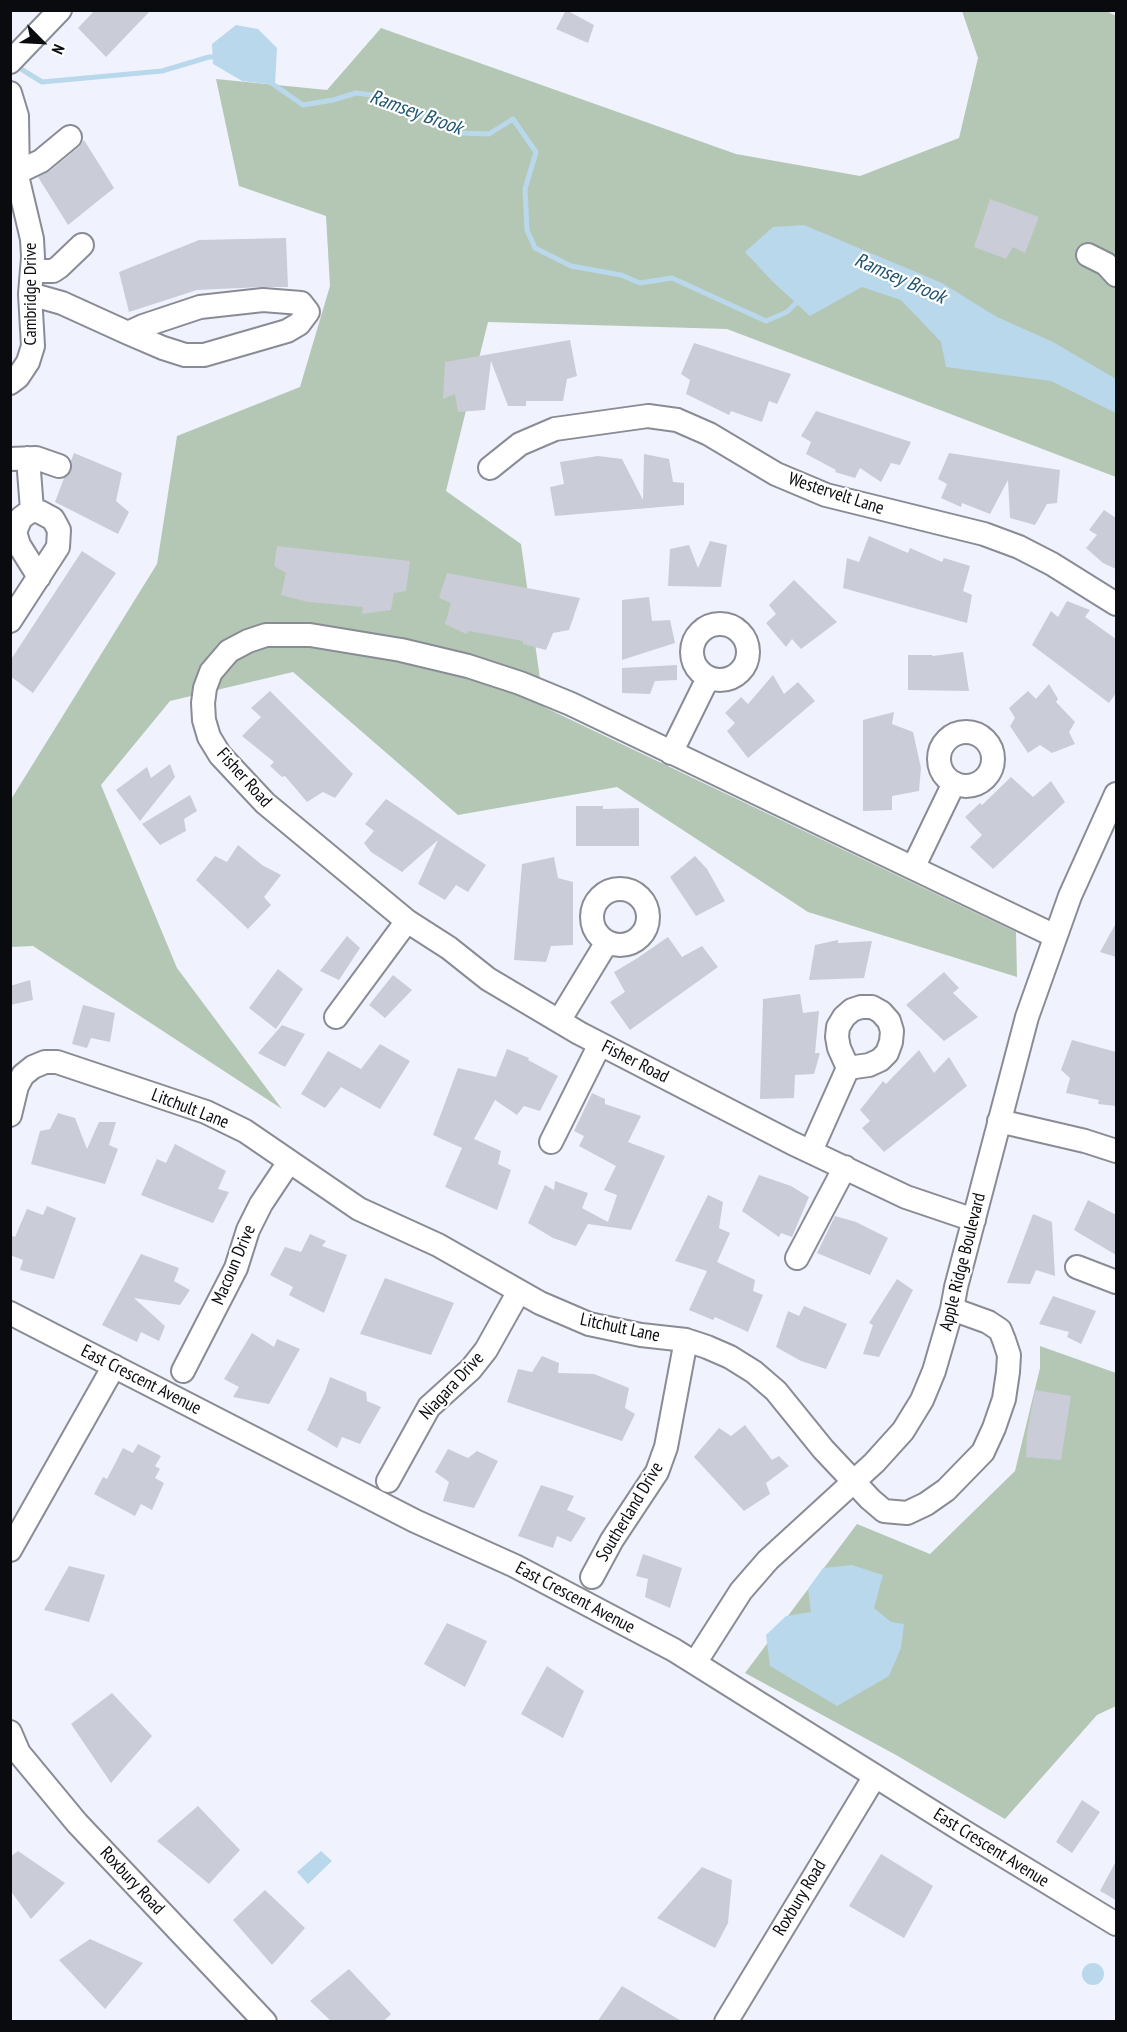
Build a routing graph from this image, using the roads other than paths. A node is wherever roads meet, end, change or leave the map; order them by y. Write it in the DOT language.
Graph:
graph roads {
  1 [pos="60,10"];
  2 [pos="10,62"];
  3 [pos="10,93"];
  4 [pos="70,137"];
  5 [pos="18,172"];
  6 [pos="82,245"];
  7 [pos="1088,255"];
  8 [pos="32,271"];
  9 [pos="1116,275"];
  10 [pos="30,294"];
  11 [pos="128,333"];
  12 [pos="10,383"];
  13 [pos="19,459"];
  14 [pos="59,466"];
  15 [pos="490,468"];
  16 [pos="32,510"];
  17 [pos="39,577"];
  18 [pos="1116,604"];
  19 [pos="10,621"];
  20 [pos="708,678"];
  21 [pos="671,753"];
  22 [pos="954,783"];
  23 [pos="1116,794"];
  24 [pos="913,868"];
  25 [pos="407,921"];
  26 [pos="1055,936"];
  27 [pos="607,942"];
  28 [pos="336,1017"];
  29 [pos="559,1021"];
  30 [pos="600,1044"];
  31 [pos="848,1068"];
  32 [pos="10,1115"];
  33 [pos="999,1120"];
  34 [pos="551,1142"];
  35 [pos="811,1151"];
  36 [pos="1116,1151"];
  37 [pos="289,1162"];
  38 [pos="845,1167"];
  39 [pos="974,1221"];
  40 [pos="797,1258"];
  41 [pos="1077,1267"];
  42 [pos="1116,1282"];
  43 [pos="518,1293"];
  44 [pos="952,1309"];
  45 [pos="10,1313"];
  46 [pos="686,1340"];
  47 [pos="114,1366"];
  48 [pos="183,1371"];
  49 [pos="388,1481"];
  50 [pos="854,1481"];
  51 [pos="10,1550"];
  52 [pos="591,1577"];
  53 [pos="695,1663"];
  54 [pos="10,1732"];
  55 [pos="875,1776"];
  56 [pos="1116,1924"];
  57 [pos="266,2022"];
  58 [pos="726,2022"];
  1 -- 2 [label="street"];
  3 -- 5 [label="street, Cambridge Drive"];
  4 -- 5 [label="street"];
  5 -- 8 [label="street, Cambridge Drive"];
  6 -- 8 [label="street"];
  7 -- 9 [label="street"];
  8 -- 10 [label="street, Cambridge Drive"];
  10 -- 11 [label="street"];
  10 -- 12 [label="street, Cambridge Drive"];
  11 -- 11 [label="street"];
  13 -- 14 [label="street"];
  13 -- 16 [label="street"];
  15 -- 18 [label="street, Westervelt Lane"];
  16 -- 17 [label="street"];
  16 -- 17 [label="street"];
  17 -- 19 [label="street"];
  20 -- 21 [label="street"];
  21 -- 24 [label="street, Fisher Road"];
  21 -- 25 [label="street, Fisher Road"];
  22 -- 24 [label="street"];
  23 -- 26 [label="street, Apple Ridge Boulevard"];
  24 -- 26 [label="street, Fisher Road"];
  25 -- 28 [label="street"];
  25 -- 29 [label="street, Fisher Road"];
  26 -- 33 [label="street, Apple Ridge Boulevard"];
  27 -- 29 [label="street"];
  29 -- 30 [label="street, Fisher Road"];
  30 -- 34 [label="street"];
  30 -- 35 [label="street, Fisher Road"];
  31 -- 35 [label="street"];
  32 -- 37 [label="street, Litchult Lane"];
  33 -- 36 [label="street"];
  33 -- 39 [label="street, Apple Ridge Boulevard"];
  35 -- 38 [label="street, Fisher Road"];
  37 -- 43 [label="street, Litchult Lane"];
  37 -- 48 [label="street, Macoun Drive"];
  38 -- 39 [label="street, Fisher Road"];
  38 -- 40 [label="street"];
  39 -- 44 [label="street, Apple Ridge Boulevard"];
  41 -- 42 [label="street"];
  43 -- 46 [label="street, Litchult Lane"];
  43 -- 49 [label="street, Niagara Drive"];
  44 -- 50 [label="street, Apple Ridge Boulevard"];
  44 -- 50 [label="street, Litchult Lane"];
  45 -- 47 [label="street, East Crescent Avenue"];
  46 -- 50 [label="street, Litchult Lane"];
  46 -- 52 [label="street, Southerland Drive"];
  47 -- 51 [label="street"];
  47 -- 53 [label="street, East Crescent Avenue"];
  50 -- 53 [label="street, Apple Ridge Boulevard"];
  53 -- 55 [label="street, East Crescent Avenue"];
  54 -- 57 [label="street, Roxbury Road"];
  55 -- 56 [label="street, East Crescent Avenue"];
  55 -- 58 [label="street, Roxbury Road"];
}
